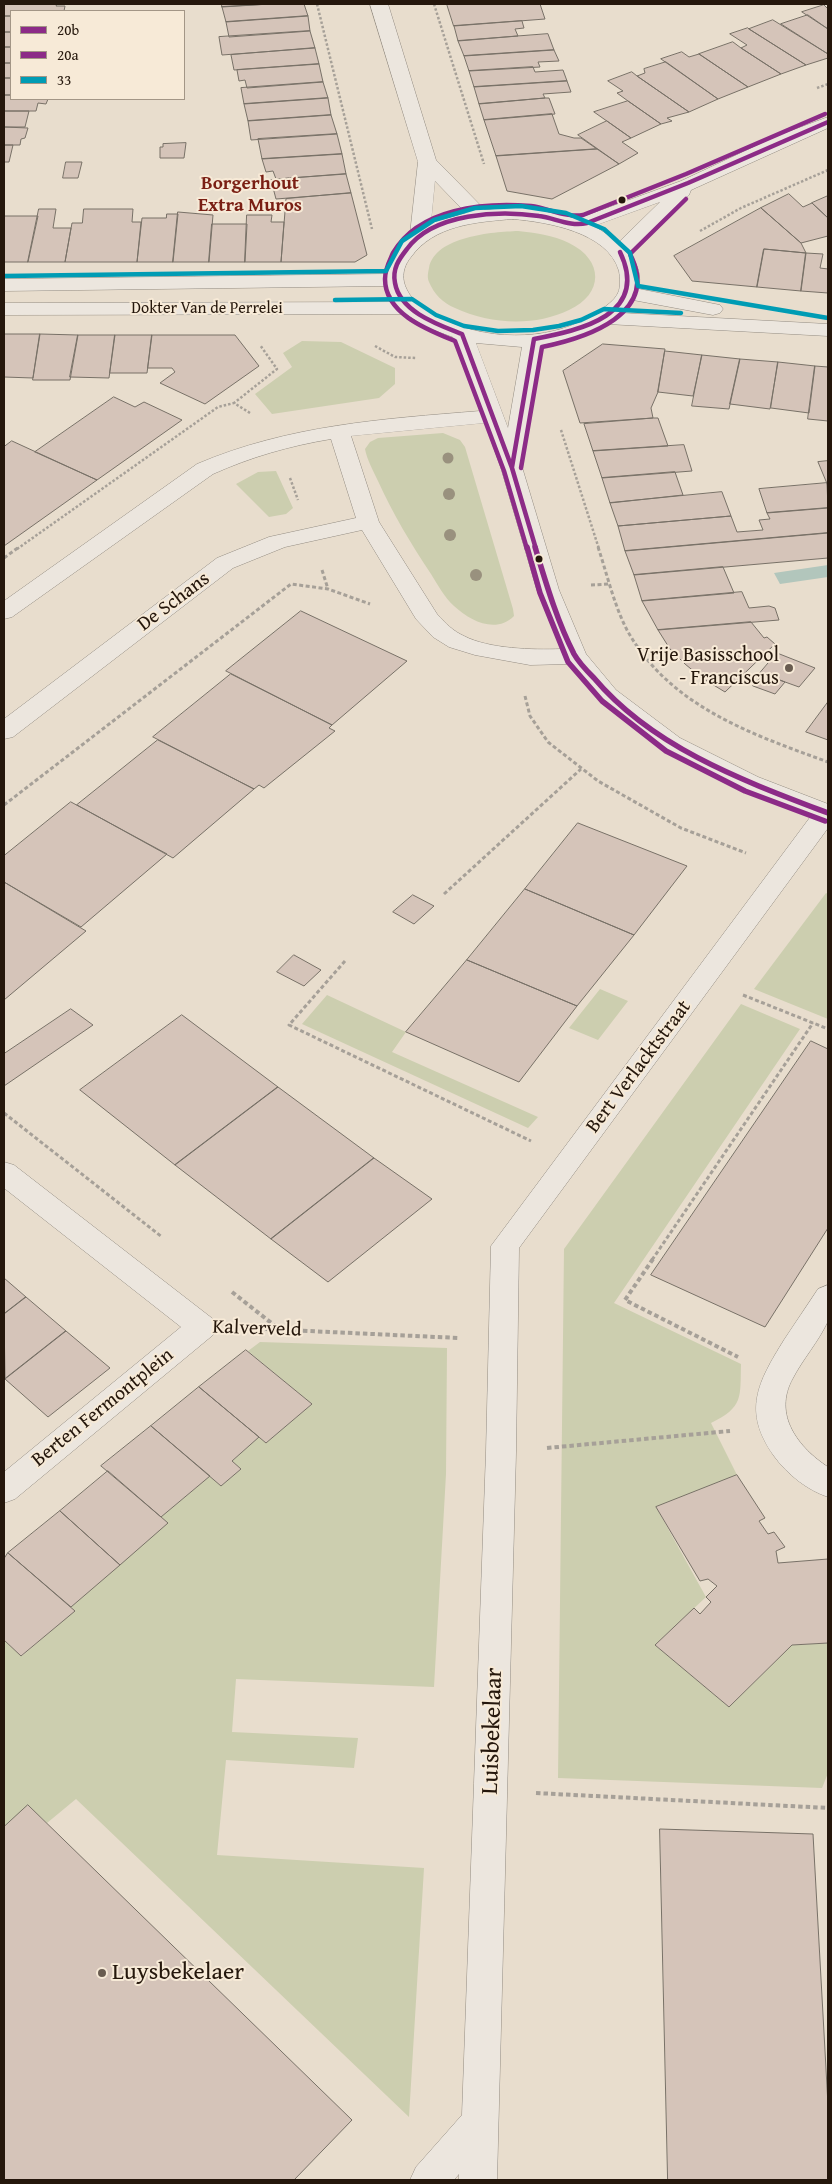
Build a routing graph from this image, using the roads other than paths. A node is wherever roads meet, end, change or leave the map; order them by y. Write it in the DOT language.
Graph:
graph roads {
  1 [pos="379,4"];
  2 [pos="828,122"];
  3 [pos="427,162"];
  4 [pos="688,185"];
  5 [pos="479,215"];
  6 [pos="578,225"];
  7 [pos="420,236"];
  8 [pos="620,252"];
  9 [pos="387,281"];
  10 [pos="4,285"];
  11 [pos="628,292"];
  12 [pos="410,308"];
  13 [pos="4,309"];
  14 [pos="604,318"];
  15 [pos="828,328"];
  16 [pos="462,334"];
  17 [pos="534,340"];
  18 [pos="493,416"];
  19 [pos="339,431"];
  20 [pos="512,468"];
  21 [pos="368,522"];
  22 [pos="4,612"];
  23 [pos="575,656"];
  24 [pos="4,731"];
  25 [pos="828,812"];
  26 [pos="4,1173"];
  27 [pos="828,1297"];
  28 [pos="202,1327"];
  29 [pos="502,1340"];
  30 [pos="828,1484"];
  31 [pos="4,1490"];
  32 [pos="480,2122"];
  33 [pos="430,2180"];
  34 [pos="478,2180"];
  1 -- 3 [label="street"];
  2 -- 4 [label="street"];
  3 -- 5 [label="street"];
  3 -- 7 [label="street"];
  4 -- 6 [label="street"];
  4 -- 8 [label="street"];
  5 -- 6 [label="street"];
  5 -- 7 [label="street"];
  6 -- 8 [label="street"];
  7 -- 9 [label="street"];
  8 -- 11 [label="street"];
  9 -- 10 [label="street, Dokter Van de Perrelei"];
  9 -- 12 [label="street"];
  11 -- 14 [label="street"];
  11 -- 15 [label="street"];
  12 -- 13 [label="street, Dokter Van de Perrelei"];
  12 -- 16 [label="street"];
  14 -- 15 [label="street"];
  14 -- 17 [label="street"];
  16 -- 17 [label="street"];
  16 -- 18 [label="street"];
  17 -- 20 [label="street"];
  18 -- 19 [label="street"];
  18 -- 20 [label="street"];
  19 -- 21 [label="street"];
  19 -- 22 [label="street"];
  20 -- 23 [label="street"];
  21 -- 23 [label="street"];
  21 -- 24 [label="street, De Schans"];
  23 -- 25 [label="street"];
  25 -- 29 [label="street, Bert Verlacktstraat"];
  26 -- 28 [label="street, Kalverveld"];
  27 -- 30 [label="street"];
  28 -- 31 [label="street, Berten Fermontplein"];
  29 -- 32 [label="street, Luisbekelaar"];
  32 -- 33 [label="street"];
  32 -- 34 [label="street, Luisbekelaar"];
}
